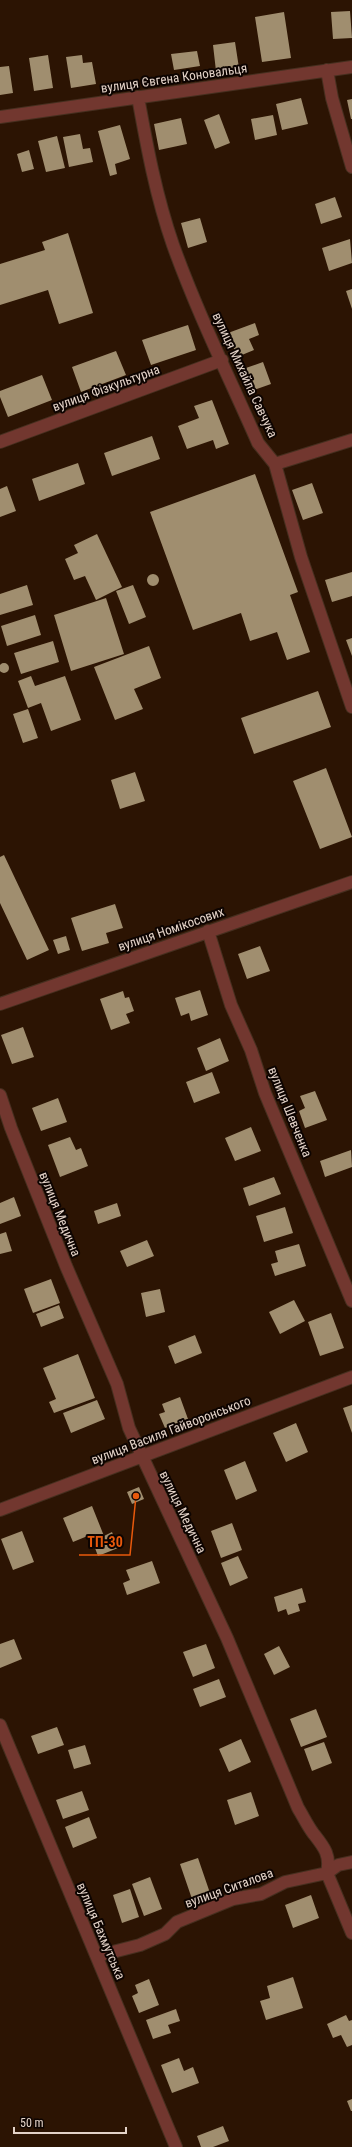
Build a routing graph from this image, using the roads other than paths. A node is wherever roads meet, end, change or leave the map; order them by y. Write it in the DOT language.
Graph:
graph roads {
  1 [pos="352,67"];
  2 [pos="327,70"];
  3 [pos="138,97"];
  4 [pos="0,117"];
  5 [pos="352,167"];
  6 [pos="222,360"];
  7 [pos="352,440"];
  8 [pos="0,442"];
  9 [pos="275,464"];
  10 [pos="352,707"];
  11 [pos="352,882"];
  12 [pos="208,931"];
  13 [pos="0,1004"];
  14 [pos="0,1095"];
  15 [pos="352,1301"];
  16 [pos="352,1377"];
  17 [pos="142,1456"];
  18 [pos="0,1510"];
  19 [pos="0,1725"];
  20 [pos="352,1862"];
  21 [pos="327,1873"];
  22 [pos="352,1933"];
  23 [pos="96,1956"];
  24 [pos="176,2147"];
  1 -- 2 [label="street, вулиця Євгена Коновальця"];
  2 -- 3 [label="street, вулиця Євгена Коновальця"];
  2 -- 5 [label="street"];
  3 -- 4 [label="street, вулиця Євгена Коновальця"];
  3 -- 6 [label="street, вулиця Михайла Савчука"];
  6 -- 8 [label="street, вулиця Фізкультурна"];
  6 -- 9 [label="street, вулиця Михайла Савчука"];
  7 -- 9 [label="street"];
  9 -- 10 [label="street, вулиця Михайла Савчука"];
  11 -- 12 [label="street, вулиця Номікосових"];
  12 -- 13 [label="street, вулиця Номікосових"];
  12 -- 15 [label="street, вулиця Шевченка"];
  14 -- 17 [label="street, вулиця Медична"];
  16 -- 17 [label="street, вулиця Василя Гайворонського"];
  17 -- 18 [label="street, вулиця Василя Гайворонського"];
  17 -- 21 [label="street, вулиця Медична"];
  19 -- 23 [label="street, вулиця Бахмутська"];
  20 -- 21 [label="street, вулиця Ситалова"];
  21 -- 22 [label="street, вулиця Медична"];
  21 -- 23 [label="street, вулиця Ситалова"];
  23 -- 24 [label="street, вулиця Бахмутська"];
}
